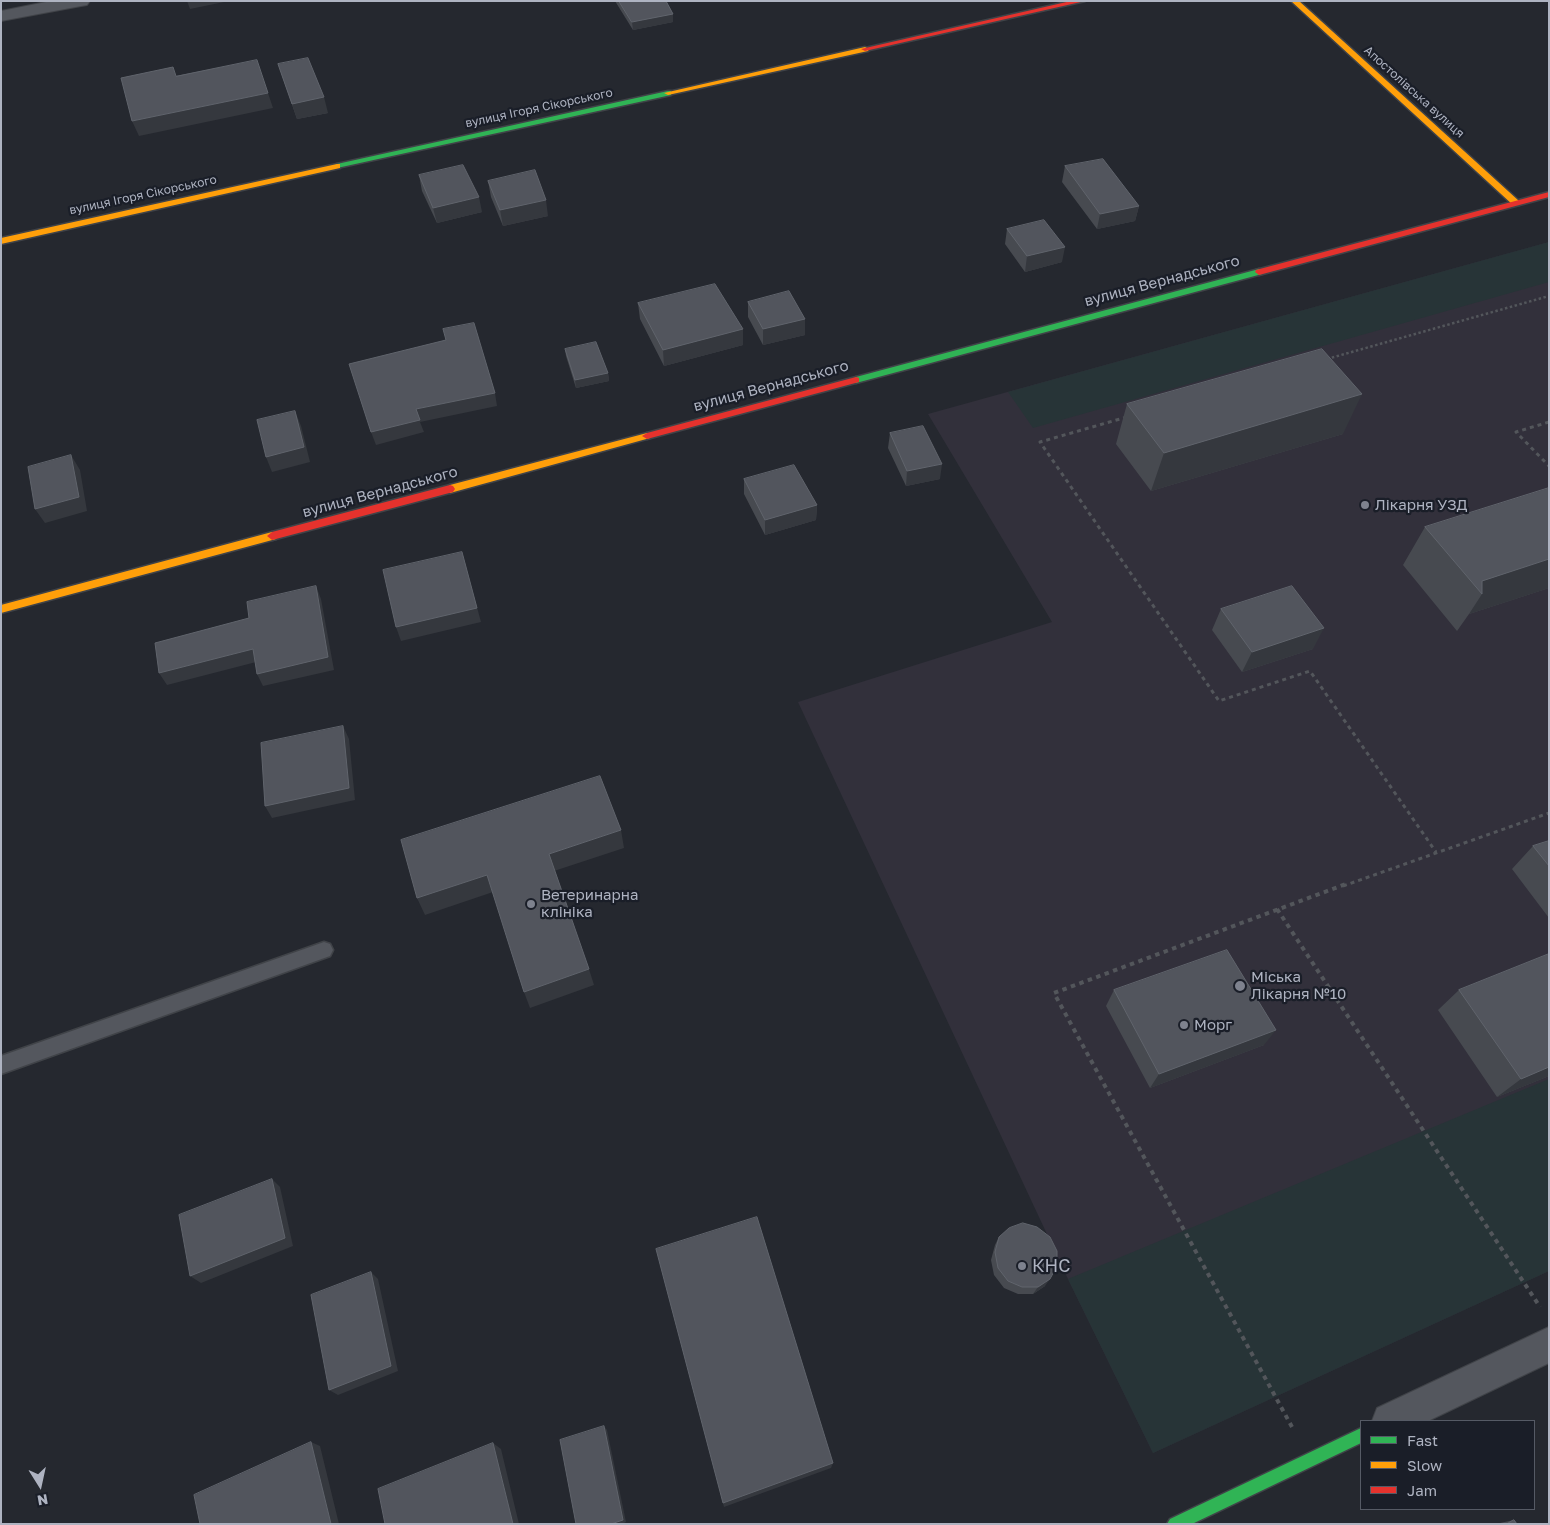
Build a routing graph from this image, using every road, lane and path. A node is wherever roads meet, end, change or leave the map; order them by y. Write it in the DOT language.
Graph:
graph roads {
  1 [pos="80,1"];
  2 [pos="1082,1"];
  3 [pos="1294,1"];
  4 [pos="1,16"];
  5 [pos="1549,194"];
  6 [pos="1516,202"];
  7 [pos="1,241"];
  8 [pos="1549,296"];
  9 [pos="1318,362"];
  10 [pos="1136,414"];
  11 [pos="1549,422"];
  12 [pos="1549,466"];
  13 [pos="1,609"];
  14 [pos="1549,813"];
  15 [pos="1436,852"];
  16 [pos="1278,909"];
  17 [pos="324,950"];
  18 [pos="1,1065"];
  19 [pos="1546,1328"];
  20 [pos="1392,1420"];
  21 [pos="1360,1435"];
  22 [pos="1310,1460"];
  23 [pos="1174,1524"];
  1 -- 4 [label="street"];
  2 -- 7 [label="street, вулиця Ігоря Сікорського"];
  3 -- 6 [label="street, Апостолівська вулиця"];
  5 -- 6 [label="street, вулиця Вернадського"];
  6 -- 13 [label="street, вулиця Вернадського"];
  8 -- 9 [label="path"];
  10 -- 15 [label="path"];
  11 -- 12 [label="path"];
  14 -- 15 [label="path"];
  15 -- 16 [label="path"];
  16 -- 19 [label="path"];
  16 -- 22 [label="path"];
  17 -- 18 [label="lane"];
  19 -- 20 [label="street"];
  21 -- 22 [label="street"];
  22 -- 23 [label="street"];
}
